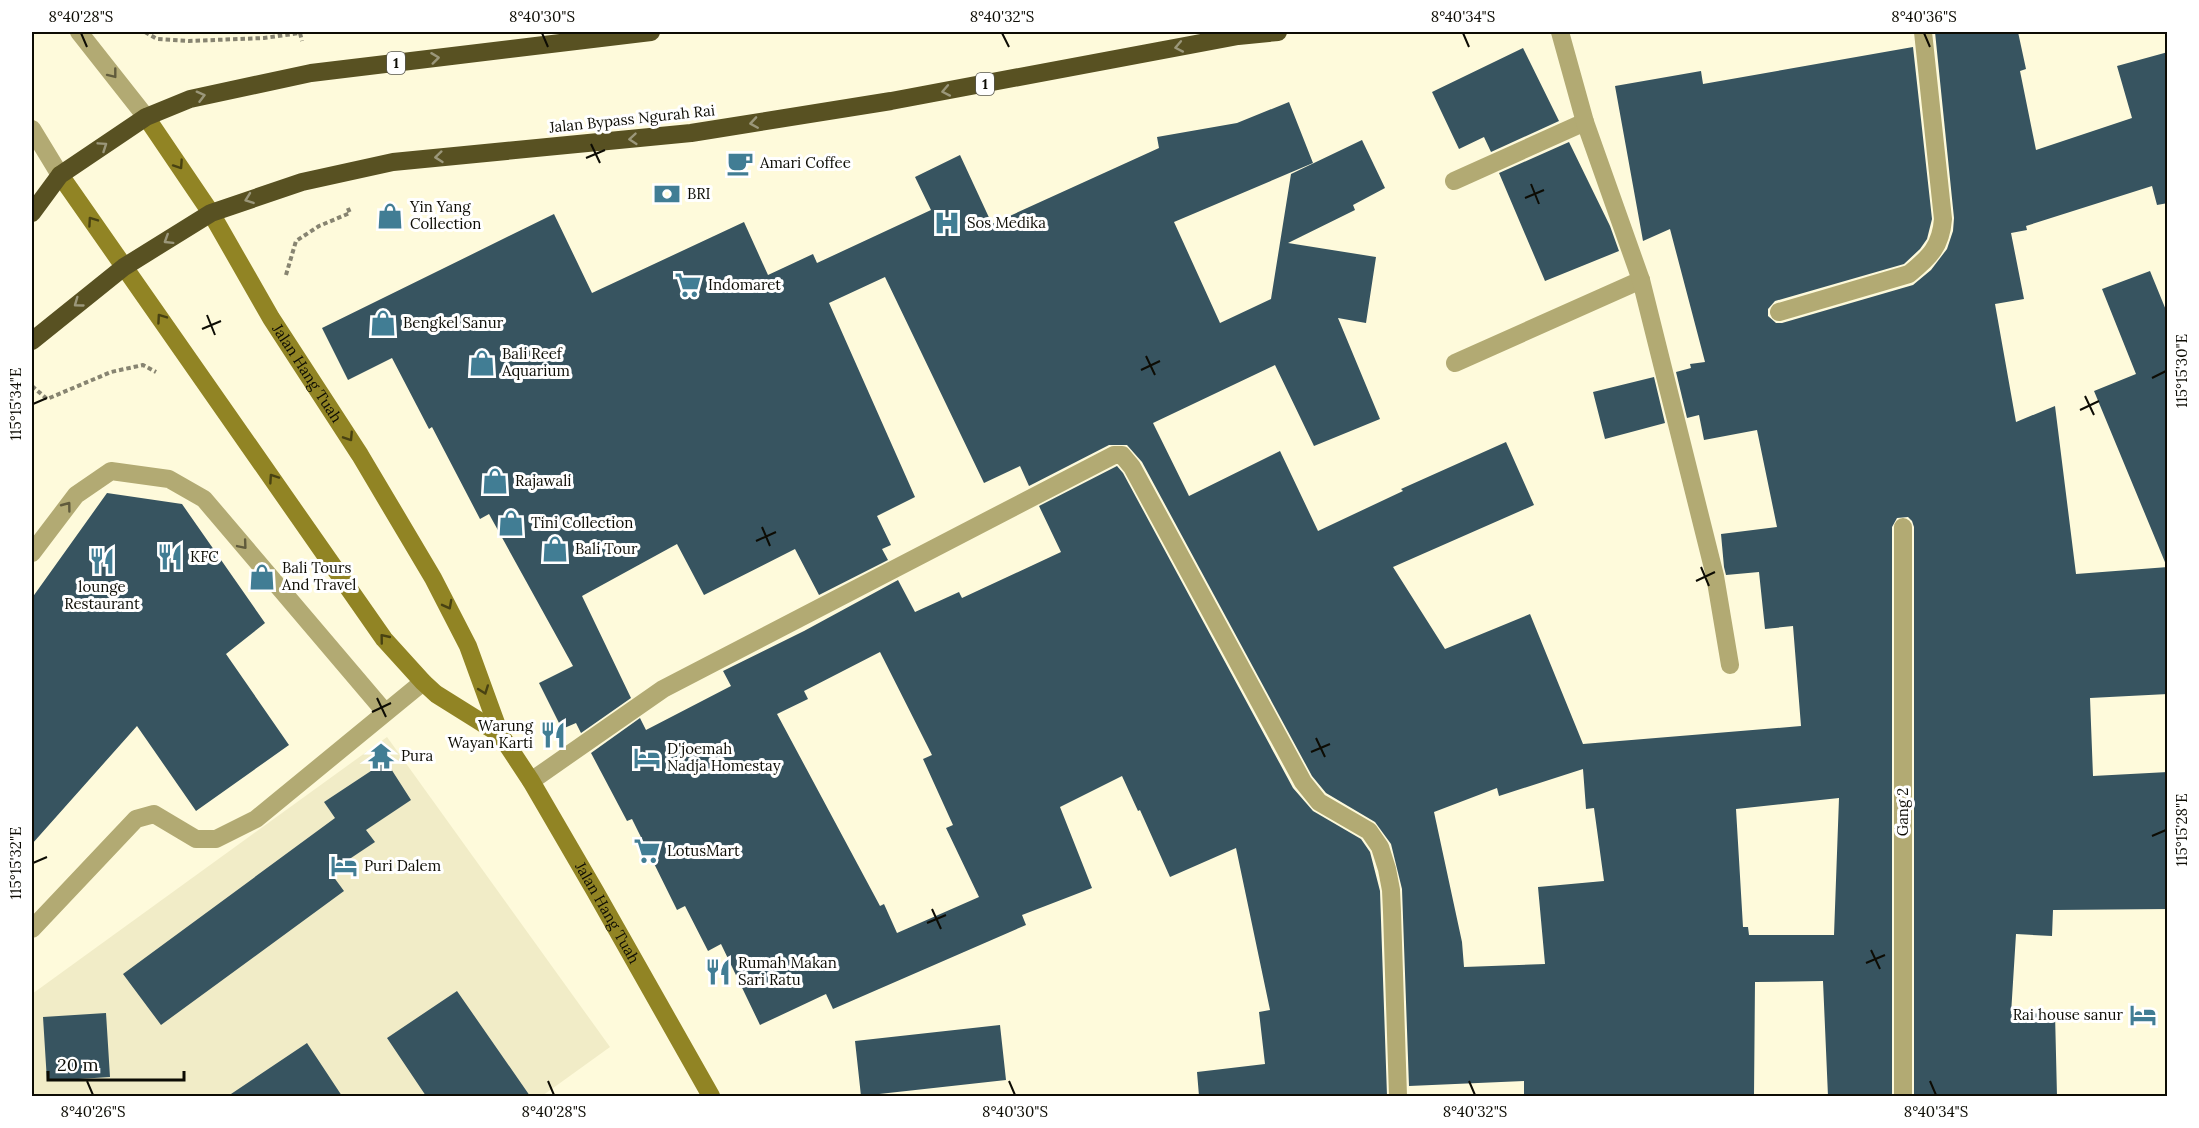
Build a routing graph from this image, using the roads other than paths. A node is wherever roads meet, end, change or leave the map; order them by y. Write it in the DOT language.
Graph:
graph roads {
  1 [pos="80,32"];
  2 [pos="651,32"];
  3 [pos="1278,32"];
  4 [pos="1560,32"];
  5 [pos="1923,32"];
  6 [pos="146,117"];
  7 [pos="1585,122"];
  8 [pos="32,129"];
  9 [pos="60,176"];
  10 [pos="1454,182"];
  11 [pos="32,213"];
  12 [pos="211,213"];
  13 [pos="124,267"];
  14 [pos="1641,280"];
  15 [pos="1779,312"];
  16 [pos="32,341"];
  17 [pos="1455,363"];
  18 [pos="1903,527"];
  19 [pos="32,553"];
  20 [pos="1730,665"];
  21 [pos="423,682"];
  22 [pos="385,712"];
  23 [pos="500,734"];
  24 [pos="531,781"];
  25 [pos="32,929"];
  26 [pos="711,1096"];
  27 [pos="1398,1096"];
  28 [pos="1903,1096"];
  1 -- 6 [label="street, Jalan Hang Tuah, one-way"];
  6 -- 2 [label="highway, 1, one-way"];
  3 -- 12 [label="highway, Jalan Bypass Ngurah Rai / 1, one-way"];
  4 -- 7 [label="street"];
  5 -- 15 [label="street"];
  9 -- 6 [label="highway, 1, one-way"];
  6 -- 12 [label="main road, Jalan Hang Tuah, one-way"];
  7 -- 10 [label="street"];
  7 -- 14 [label="street"];
  8 -- 9 [label="street, Jalan Hang Tuah"];
  9 -- 11 [label="highway, 1"];
  13 -- 9 [label="main road, Jalan Hang Tuah, one-way"];
  12 -- 13 [label="highway, Jalan Bypass Ngurah Rai / 1, one-way"];
  12 -- 23 [label="main road, Jalan Hang Tuah, one-way"];
  13 -- 16 [label="highway, Jalan Bypass Ngurah Rai / 1, one-way"];
  21 -- 13 [label="main road, Jalan Hang Tuah, one-way"];
  14 -- 17 [label="street"];
  14 -- 20 [label="street"];
  18 -- 28 [label="street, Gang 2"];
  19 -- 22 [label="street, one-way"];
  21 -- 22 [label="street"];
  21 -- 23 [label="main road, Jalan Hang Tuah"];
  22 -- 25 [label="street"];
  23 -- 24 [label="main road, Jalan Hang Tuah"];
  24 -- 26 [label="main road, Jalan Hang Tuah"];
  24 -- 27 [label="street"];
}
